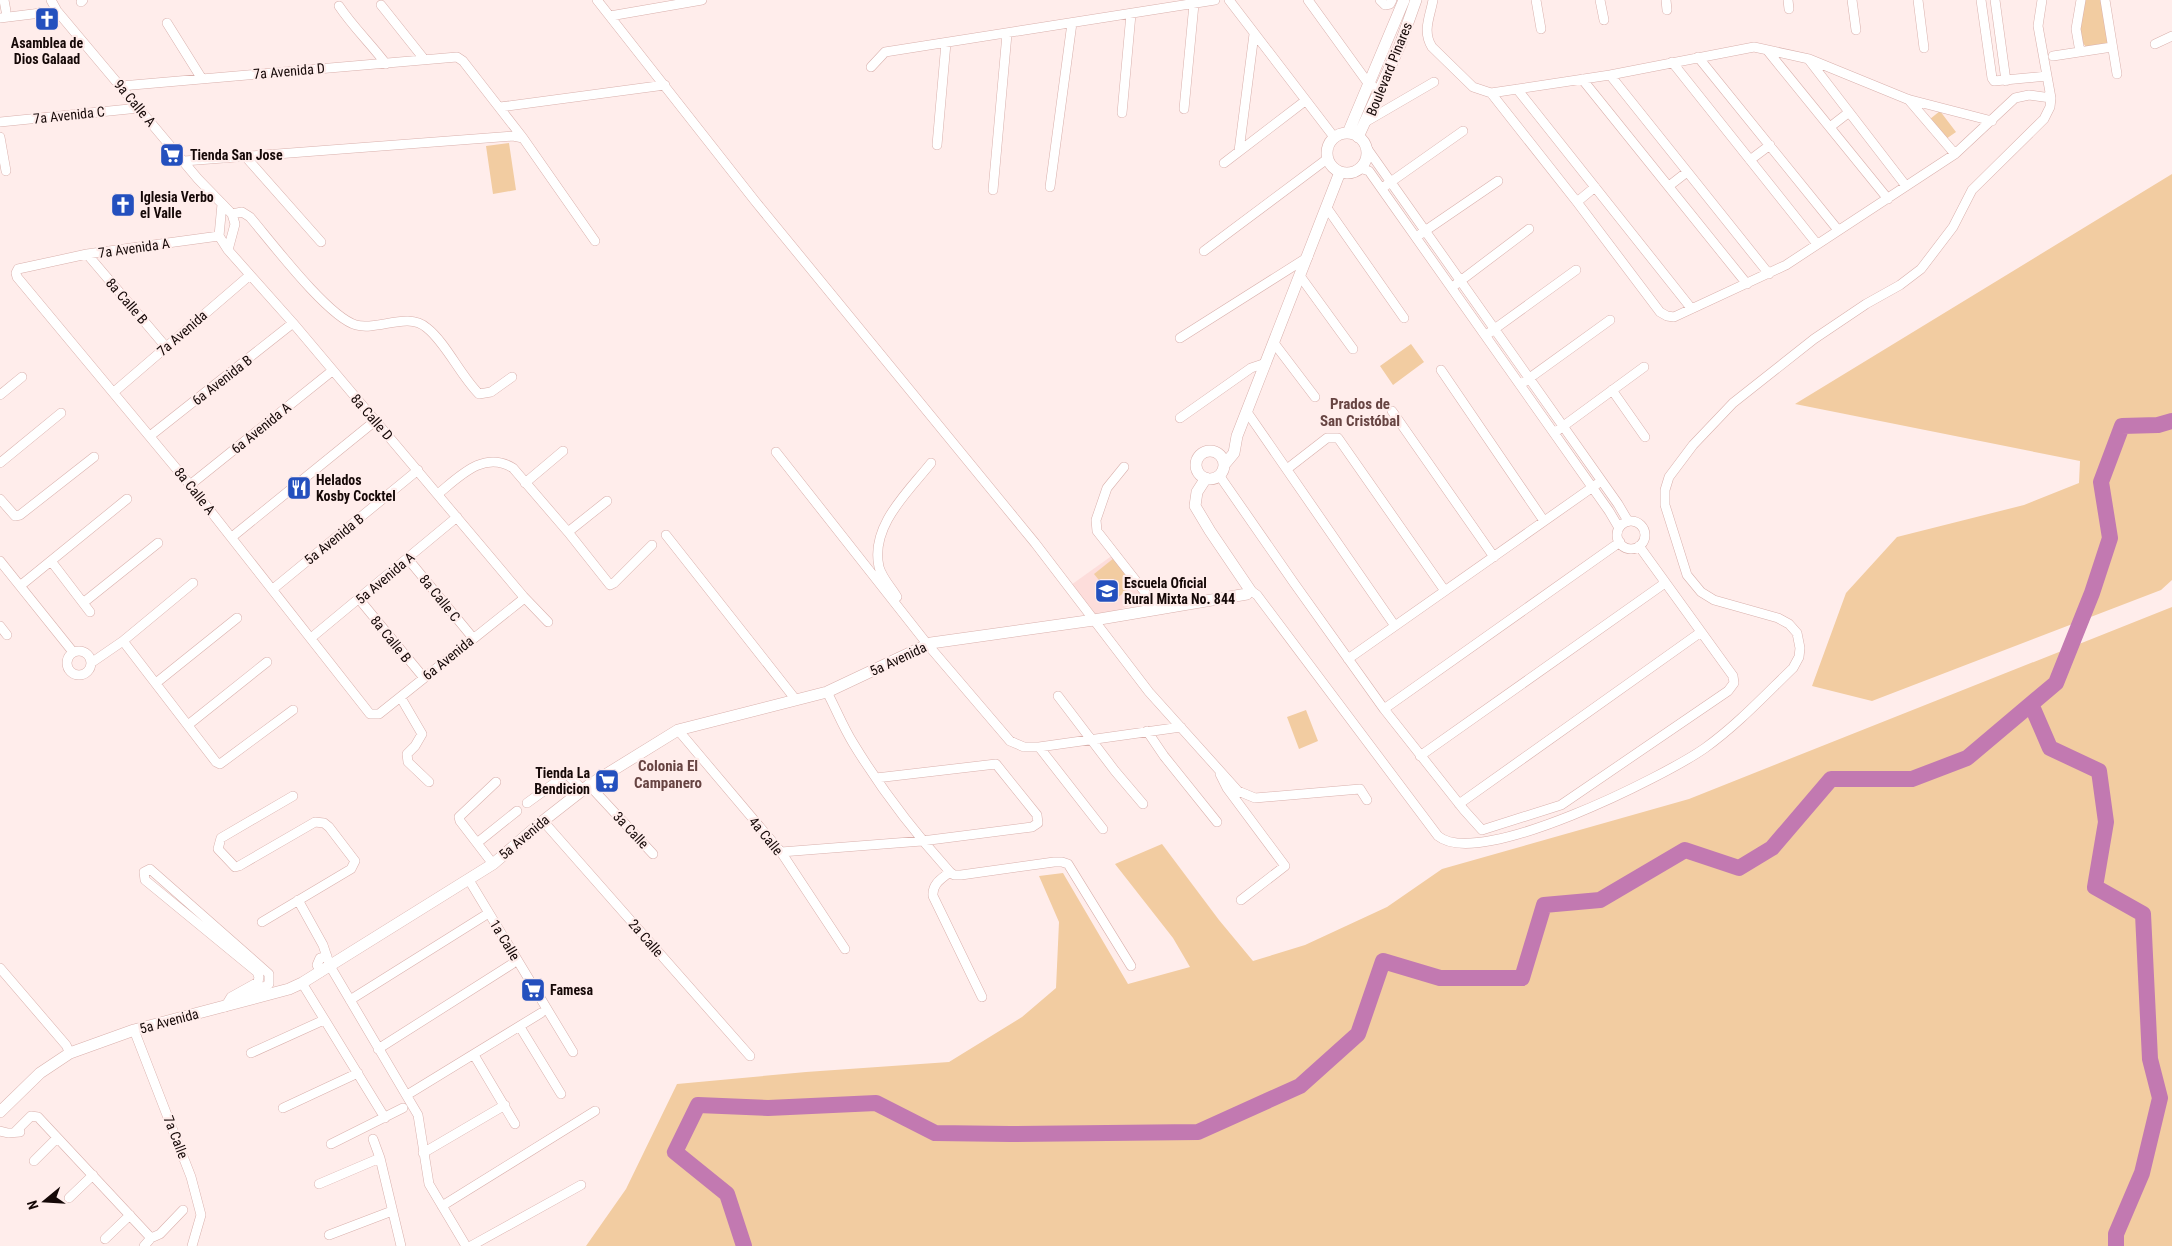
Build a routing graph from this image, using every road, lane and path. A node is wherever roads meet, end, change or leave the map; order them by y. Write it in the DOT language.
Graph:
graph roads {
  1 [pos="4,0"];
  2 [pos="51,0"];
  3 [pos="597,0"];
  4 [pos="702,0"];
  5 [pos="1215,0"];
  6 [pos="1229,0"];
  7 [pos="1308,0"];
  8 [pos="1380,0"];
  9 [pos="1392,0"];
  10 [pos="1404,0"];
  11 [pos="1416,0"];
  12 [pos="1433,0"];
  13 [pos="1536,0"];
  14 [pos="1600,0"];
  15 [pos="1666,0"];
  16 [pos="1852,0"];
  17 [pos="1918,0"];
  18 [pos="1981,0"];
  19 [pos="1996,0"];
  20 [pos="2042,0"];
  21 [pos="2081,0"];
  22 [pos="2105,0"];
  23 [pos="1194,4"];
  24 [pos="380,5"];
  25 [pos="338,6"];
  26 [pos="1667,10"];
  27 [pos="57,11"];
  28 [pos="1131,14"];
  29 [pos="3,15"];
  30 [pos="610,16"];
  31 [pos="1604,20"];
  32 [pos="166,23"];
  33 [pos="1072,23"];
  34 [pos="1541,29"];
  35 [pos="1856,30"];
  36 [pos="1007,34"];
  37 [pos="1254,34"];
  38 [pos="2172,36"];
  39 [pos="946,43"];
  40 [pos="2155,44"];
  41 [pos="2112,47"];
  42 [pos="1924,48"];
  43 [pos="1767,50"];
  44 [pos="2080,52"];
  45 [pos="2053,56"];
  46 [pos="1698,57"];
  47 [pos="424,59"];
  48 [pos="1809,59"];
  49 [pos="1672,62"];
  50 [pos="386,64"];
  51 [pos="871,67"];
  52 [pos="2117,74"];
  53 [pos="1610,75"];
  54 [pos="2047,76"];
  55 [pos="202,79"];
  56 [pos="1582,79"];
  57 [pos="2006,81"];
  58 [pos="1434,82"];
  59 [pos="1368,83"];
  60 [pos="665,85"];
  61 [pos="121,86"];
  62 [pos="1517,89"];
  63 [pos="1379,91"];
  64 [pos="1490,93"];
  65 [pos="2051,98"];
  66 [pos="1908,99"];
  67 [pos="1305,101"];
  68 [pos="500,107"];
  69 [pos="138,108"];
  70 [pos="1184,109"];
  71 [pos="1122,113"];
  72 [pos="1848,113"];
  73 [pos="1367,121"];
  74 [pos="1992,121"];
  75 [pos="0,122"];
  76 [pos="1830,127"];
  77 [pos="1463,131"];
  78 [pos="1353,134"];
  79 [pos="0,137"];
  80 [pos="1334,137"];
  81 [pos="522,138"];
  82 [pos="937,145"];
  83 [pos="1770,145"];
  84 [pos="1366,148"];
  85 [pos="1239,151"];
  86 [pos="1,152"];
  87 [pos="1955,154"];
  88 [pos="245,156"];
  89 [pos="1327,159"];
  90 [pos="1750,160"];
  91 [pos="184,161"];
  92 [pos="1224,163"];
  93 [pos="1360,168"];
  94 [pos="6,171"];
  95 [pos="1340,172"];
  96 [pos="1687,172"];
  97 [pos="1498,181"];
  98 [pos="1389,183"];
  99 [pos="1669,186"];
  100 [pos="1906,186"];
  101 [pos="1050,187"];
  102 [pos="1595,187"];
  103 [pos="993,190"];
  104 [pos="1381,190"];
  105 [pos="1888,199"];
  106 [pos="1577,202"];
  107 [pos="222,204"];
  108 [pos="1327,208"];
  109 [pos="232,214"];
  110 [pos="1529,229"];
  111 [pos="1838,230"];
  112 [pos="1424,231"];
  113 [pos="219,236"];
  114 [pos="1415,239"];
  115 [pos="595,241"];
  116 [pos="321,242"];
  117 [pos="1817,244"];
  118 [pos="228,250"];
  119 [pos="1204,251"];
  120 [pos="87,254"];
  121 [pos="1308,257"];
  122 [pos="18,269"];
  123 [pos="1576,270"];
  124 [pos="250,274"];
  125 [pos="1769,274"];
  126 [pos="1300,276"];
  127 [pos="1460,282"];
  128 [pos="1747,284"];
  129 [pos="1450,288"];
  130 [pos="1691,308"];
  131 [pos="1404,318"];
  132 [pos="1610,320"];
  133 [pos="293,323"];
  134 [pos="1494,330"];
  135 [pos="1485,336"];
  136 [pos="1180,338"];
  137 [pos="1274,343"];
  138 [pos="166,347"];
  139 [pos="1353,348"];
  140 [pos="1266,363"];
  141 [pos="1644,366"];
  142 [pos="1441,370"];
  143 [pos="332,371"];
  144 [pos="22,377"];
  145 [pos="512,377"];
  146 [pos="1529,379"];
  147 [pos="1520,386"];
  148 [pos="1612,390"];
  149 [pos="114,392"];
  150 [pos="0,395"];
  151 [pos="1315,397"];
  152 [pos="1392,411"];
  153 [pos="61,412"];
  154 [pos="1248,412"];
  155 [pos="1180,418"];
  156 [pos="375,421"];
  157 [pos="1563,426"];
  158 [pos="1554,433"];
  159 [pos="150,436"];
  160 [pos="1237,436"];
  161 [pos="1645,437"];
  162 [pos="563,451"];
  163 [pos="776,452"];
  164 [pos="1217,452"];
  165 [pos="94,457"];
  166 [pos="0,463"];
  167 [pos="931,463"];
  168 [pos="1124,467"];
  169 [pos="1287,469"];
  170 [pos="418,470"];
  171 [pos="1222,470"];
  172 [pos="1204,477"];
  173 [pos="1601,481"];
  174 [pos="525,483"];
  175 [pos="190,485"];
  176 [pos="1592,487"];
  177 [pos="438,494"];
  178 [pos="0,499"];
  179 [pos="127,499"];
  180 [pos="607,501"];
  181 [pos="457,517"];
  182 [pos="1544,521"];
  183 [pos="1628,521"];
  184 [pos="1619,528"];
  185 [pos="568,532"];
  186 [pos="666,535"];
  187 [pos="232,537"];
  188 [pos="1620,542"];
  189 [pos="158,543"];
  190 [pos="652,545"];
  191 [pos="1639,546"];
  192 [pos="1494,557"];
  193 [pos="408,559"];
  194 [pos="0,561"];
  195 [pos="50,561"];
  196 [pos="194,583"];
  197 [pos="1665,583"];
  198 [pos="20,586"];
  199 [pos="273,589"];
  200 [pos="1250,590"];
  201 [pos="1445,591"];
  202 [pos="522,598"];
  203 [pos="359,599"];
  204 [pos="83,603"];
  205 [pos="1158,609"];
  206 [pos="90,612"];
  207 [pos="238,618"];
  208 [pos="1094,620"];
  209 [pos="548,622"];
  210 [pos="0,626"];
  211 [pos="1395,626"];
  212 [pos="1701,632"];
  213 [pos="7,635"];
  214 [pos="312,638"];
  215 [pos="473,638"];
  216 [pos="123,641"];
  217 [pos="930,644"];
  218 [pos="73,652"];
  219 [pos="1348,659"];
  220 [pos="267,662"];
  221 [pos="91,663"];
  222 [pos="424,678"];
  223 [pos="156,684"];
  224 [pos="827,692"];
  225 [pos="1058,696"];
  226 [pos="401,698"];
  227 [pos="796,700"];
  228 [pos="1384,709"];
  229 [pos="293,710"];
  230 [pos="374,715"];
  231 [pos="188,725"];
  232 [pos="1181,727"];
  233 [pos="678,730"];
  234 [pos="1147,731"];
  235 [pos="1090,738"];
  236 [pos="1038,747"];
  237 [pos="1420,756"];
  238 [pos="1214,762"];
  239 [pos="876,778"];
  240 [pos="429,782"];
  241 [pos="496,782"];
  242 [pos="586,788"];
  243 [pos="293,796"];
  244 [pos="1367,800"];
  245 [pos="527,803"];
  246 [pos="1143,804"];
  247 [pos="1459,804"];
  248 [pos="517,811"];
  249 [pos="543,821"];
  250 [pos="1217,822"];
  251 [pos="1103,829"];
  252 [pos="922,841"];
  253 [pos="477,844"];
  254 [pos="781,852"];
  255 [pos="653,854"];
  256 [pos="493,864"];
  257 [pos="950,872"];
  258 [pos="469,880"];
  259 [pos="298,900"];
  260 [pos="1241,900"];
  261 [pos="484,916"];
  262 [pos="262,922"];
  263 [pos="845,949"];
  264 [pos="512,964"];
  265 [pos="326,965"];
  266 [pos="1131,966"];
  267 [pos="0,968"];
  268 [pos="302,983"];
  269 [pos="982,997"];
  270 [pos="350,1000"];
  271 [pos="225,1007"];
  272 [pos="542,1014"];
  273 [pos="324,1020"];
  274 [pos="520,1027"];
  275 [pos="134,1030"];
  276 [pos="378,1049"];
  277 [pos="573,1052"];
  278 [pos="70,1053"];
  279 [pos="251,1053"];
  280 [pos="474,1055"];
  281 [pos="750,1056"];
  282 [pos="358,1073"];
  283 [pos="561,1094"];
  284 [pos="407,1095"];
  285 [pos="505,1105"];
  286 [pos="283,1108"];
  287 [pos="404,1108"];
  288 [pos="595,1111"];
  289 [pos="0,1112"];
  290 [pos="385,1118"];
  291 [pos="515,1124"];
  292 [pos="0,1131"];
  293 [pos="57,1138"];
  294 [pos="373,1139"];
  295 [pos="331,1144"];
  296 [pos="423,1153"];
  297 [pos="380,1158"];
  298 [pos="34,1161"];
  299 [pos="93,1175"];
  300 [pos="319,1184"];
  301 [pos="580,1185"];
  302 [pos="69,1198"];
  303 [pos="442,1206"];
  304 [pos="183,1210"];
  305 [pos="392,1211"];
  306 [pos="130,1215"];
  307 [pos="329,1235"];
  308 [pos="151,1238"];
  309 [pos="105,1239"];
  310 [pos="144,1246"];
  311 [pos="192,1246"];
  312 [pos="401,1246"];
  313 [pos="466,1246"];
  314 [pos="471,1246"];
  1 -- 29 [label="street"];
  2 -- 27 [label="street, 9a Calle A"];
  3 -- 30 [label="street"];
  4 -- 30 [label="street"];
  5 -- 23 [label="street"];
  6 -- 37 [label="street"];
  7 -- 59 [label="street"];
  8 -- 9 [label="street"];
  10 -- 59 [label="street, Boulevard Pinares"];
  11 -- 63 [label="street, Boulevard Pinares"];
  12 -- 64 [label="street"];
  13 -- 34 [label="street"];
  14 -- 31 [label="street"];
  15 -- 26 [label="street"];
  16 -- 35 [label="street"];
  17 -- 42 [label="street"];
  18 -- 57 [label="street"];
  19 -- 57 [label="street"];
  20 -- 54 [label="street"];
  21 -- 44 [label="street"];
  22 -- 41 [label="street"];
  23 -- 28 [label="street"];
  23 -- 70 [label="street"];
  24 -- 47 [label="street"];
  25 -- 50 [label="street"];
  27 -- 29 [label="street"];
  27 -- 61 [label="street, 9a Calle A"];
  28 -- 33 [label="street"];
  28 -- 71 [label="street"];
  30 -- 60 [label="street"];
  32 -- 55 [label="street"];
  33 -- 36 [label="street"];
  33 -- 101 [label="street"];
  36 -- 39 [label="street"];
  36 -- 103 [label="street"];
  37 -- 67 [label="street"];
  37 -- 85 [label="street"];
  38 -- 40 [label="street"];
  39 -- 51 [label="street"];
  39 -- 82 [label="street"];
  41 -- 44 [label="street"];
  41 -- 52 [label="street"];
  43 -- 46 [label="street"];
  43 -- 48 [label="street"];
  43 -- 76 [label="street"];
  44 -- 45 [label="street"];
  46 -- 49 [label="street"];
  46 -- 83 [label="street"];
  47 -- 50 [label="street, 7a Avenida D"];
  47 -- 68 [label="street, 7a Avenida D"];
  48 -- 66 [label="street"];
  48 -- 72 [label="street"];
  49 -- 53 [label="street"];
  49 -- 90 [label="street"];
  50 -- 55 [label="street, 7a Avenida D"];
  53 -- 56 [label="street"];
  53 -- 96 [label="street"];
  54 -- 57 [label="street"];
  54 -- 65 [label="street"];
  55 -- 61 [label="street, 7a Avenida D"];
  56 -- 62 [label="street"];
  56 -- 99 [label="street"];
  58 -- 73 [label="street"];
  59 -- 63 [label="street"];
  59 -- 78 [label="street, Boulevard Pinares"];
  60 -- 68 [label="street"];
  60 -- 208 [label="street"];
  61 -- 69 [label="street, 9a Calle A"];
  62 -- 64 [label="street"];
  62 -- 102 [label="street"];
  63 -- 73 [label="street, Boulevard Pinares"];
  64 -- 106 [label="street"];
  65 -- 74 [label="street"];
  65 -- 200 [label="street"];
  66 -- 74 [label="street"];
  66 -- 87 [label="street"];
  67 -- 80 [label="street"];
  67 -- 85 [label="street"];
  68 -- 81 [label="street"];
  69 -- 75 [label="street, 7a Avenida C"];
  69 -- 91 [label="street, 9a Calle A"];
  72 -- 76 [label="street"];
  72 -- 100 [label="street"];
  73 -- 78 [label="street, Boulevard Pinares"];
  74 -- 87 [label="street"];
  76 -- 105 [label="street"];
  77 -- 98 [label="street"];
  78 -- 80 [label="street"];
  78 -- 84 [label="street"];
  79 -- 86 [label="street"];
  80 -- 89 [label="street"];
  81 -- 88 [label="street"];
  81 -- 115 [label="street"];
  83 -- 90 [label="street"];
  83 -- 111 [label="street"];
  84 -- 93 [label="street"];
  84 -- 98 [label="street"];
  85 -- 92 [label="street"];
  86 -- 94 [label="street"];
  87 -- 100 [label="street"];
  88 -- 91 [label="street"];
  88 -- 116 [label="street"];
  89 -- 95 [label="street"];
  89 -- 119 [label="street"];
  90 -- 117 [label="street"];
  91 -- 107 [label="street, 9a Calle A"];
  93 -- 95 [label="street"];
  93 -- 104 [label="street"];
  95 -- 108 [label="street"];
  96 -- 99 [label="street"];
  96 -- 125 [label="street"];
  97 -- 112 [label="street"];
  98 -- 104 [label="street"];
  98 -- 112 [label="street"];
  99 -- 128 [label="street"];
  100 -- 105 [label="street"];
  102 -- 106 [label="street"];
  102 -- 130 [label="street"];
  104 -- 114 [label="street"];
  105 -- 111 [label="street"];
  106 -- 130 [label="street"];
  107 -- 109 [label="street, 9a Calle A"];
  107 -- 113 [label="street"];
  108 -- 121 [label="street"];
  108 -- 131 [label="street"];
  109 -- 118 [label="street"];
  109 -- 145 [label="street, 9a Calle A"];
  110 -- 127 [label="street"];
  111 -- 117 [label="street"];
  112 -- 114 [label="street"];
  112 -- 127 [label="street"];
  113 -- 118 [label="street, 8a Calle D"];
  113 -- 120 [label="street, 7a Avenida A"];
  114 -- 129 [label="street"];
  117 -- 125 [label="street"];
  118 -- 124 [label="street, 8a Calle D"];
  120 -- 122 [label="street, 7a Avenida A"];
  120 -- 138 [label="street, 8a Calle B"];
  121 -- 126 [label="street"];
  121 -- 136 [label="street"];
  122 -- 149 [label="street, 8a Calle A"];
  123 -- 134 [label="street"];
  124 -- 133 [label="street, 8a Calle D"];
  124 -- 138 [label="street, 7a Avenida"];
  125 -- 128 [label="street"];
  126 -- 137 [label="street"];
  126 -- 139 [label="street"];
  127 -- 129 [label="street"];
  127 -- 134 [label="street"];
  128 -- 130 [label="street"];
  129 -- 135 [label="street"];
  132 -- 146 [label="street"];
  133 -- 143 [label="street, 8a Calle D"];
  133 -- 159 [label="street, 6a Avenida B"];
  134 -- 135 [label="street"];
  134 -- 146 [label="street"];
  135 -- 147 [label="street"];
  137 -- 140 [label="street"];
  137 -- 151 [label="street"];
  138 -- 149 [label="street, 7a Avenida"];
  140 -- 154 [label="street"];
  140 -- 155 [label="street"];
  141 -- 148 [label="street"];
  142 -- 182 [label="street"];
  143 -- 156 [label="street, 8a Calle D"];
  143 -- 175 [label="street, 6a Avenida A"];
  144 -- 150 [label="street"];
  146 -- 147 [label="street"];
  146 -- 157 [label="street"];
  147 -- 158 [label="street"];
  148 -- 157 [label="street"];
  148 -- 161 [label="street"];
  149 -- 159 [label="street, 8a Calle A"];
  152 -- 192 [label="street"];
  153 -- 166 [label="street"];
  154 -- 160 [label="street"];
  154 -- 169 [label="street"];
  156 -- 170 [label="street, 8a Calle D"];
  156 -- 187 [label="street"];
  157 -- 158 [label="street"];
  157 -- 173 [label="street"];
  158 -- 176 [label="street"];
  159 -- 175 [label="street, 8a Calle A"];
  160 -- 164 [label="street"];
  160 -- 171 [label="street"];
  162 -- 174 [label="street"];
  163 -- 217 [label="street"];
  164 -- 171 [label="street"];
  164 -- 172 [label="street"];
  165 -- 178 [label="street"];
  167 -- 217 [label="street"];
  168 -- 205 [label="street"];
  169 -- 201 [label="street"];
  169 -- 211 [label="street"];
  170 -- 177 [label="street, 8a Calle D"];
  170 -- 199 [label="street, 5a Avenida B"];
  171 -- 172 [label="street"];
  171 -- 219 [label="street"];
  172 -- 200 [label="street"];
  173 -- 176 [label="street"];
  173 -- 183 [label="street"];
  174 -- 177 [label="street"];
  174 -- 185 [label="street"];
  175 -- 187 [label="street, 8a Calle A"];
  176 -- 182 [label="street"];
  176 -- 184 [label="street"];
  177 -- 181 [label="street, 8a Calle D"];
  179 -- 195 [label="street"];
  180 -- 185 [label="street"];
  181 -- 193 [label="street, 5a Avenida A"];
  181 -- 202 [label="street, 8a Calle D"];
  182 -- 192 [label="street"];
  183 -- 184 [label="street"];
  183 -- 191 [label="street"];
  184 -- 188 [label="street"];
  185 -- 190 [label="street"];
  186 -- 227 [label="street"];
  187 -- 199 [label="street, 8a Calle A"];
  188 -- 191 [label="street"];
  188 -- 228 [label="street"];
  189 -- 204 [label="street"];
  191 -- 197 [label="street"];
  192 -- 201 [label="street"];
  193 -- 203 [label="street, 5a Avenida A"];
  193 -- 215 [label="street, 8a Calle C"];
  194 -- 198 [label="street"];
  195 -- 198 [label="street"];
  195 -- 204 [label="street"];
  196 -- 216 [label="street"];
  197 -- 212 [label="street"];
  197 -- 237 [label="street"];
  198 -- 218 [label="street"];
  199 -- 214 [label="street, 8a Calle A"];
  200 -- 205 [label="street, 5a Avenida"];
  201 -- 211 [label="street"];
  202 -- 209 [label="street, 8a Calle D"];
  202 -- 215 [label="street, 6a Avenida"];
  203 -- 214 [label="street, 5a Avenida A"];
  203 -- 222 [label="street, 8a Calle B"];
  204 -- 206 [label="street"];
  205 -- 208 [label="street, 5a Avenida"];
  207 -- 223 [label="street"];
  208 -- 217 [label="street, 5a Avenida"];
  208 -- 232 [label="street"];
  210 -- 213 [label="street"];
  211 -- 219 [label="street"];
  212 -- 247 [label="street"];
  212 -- 247 [label="street"];
  214 -- 230 [label="street, 8a Calle A"];
  215 -- 222 [label="street, 6a Avenida"];
  216 -- 221 [label="street"];
  216 -- 223 [label="street"];
  217 -- 224 [label="street, 5a Avenida"];
  217 -- 236 [label="street"];
  218 -- 221 [label="street"];
  218 -- 221 [label="street"];
  219 -- 228 [label="street"];
  220 -- 231 [label="street"];
  222 -- 226 [label="street, 6a Avenida"];
  223 -- 231 [label="street"];
  224 -- 227 [label="street, 5a Avenida"];
  224 -- 239 [label="street"];
  225 -- 235 [label="street"];
  226 -- 230 [label="street, 6a Avenida"];
  226 -- 240 [label="street"];
  227 -- 233 [label="street, 5a Avenida"];
  228 -- 237 [label="street"];
  229 -- 231 [label="street"];
  232 -- 234 [label="street"];
  232 -- 238 [label="street"];
  233 -- 242 [label="street, 5a Avenida"];
  233 -- 254 [label="street, 4a Calle"];
  234 -- 235 [label="street"];
  234 -- 250 [label="street"];
  235 -- 236 [label="street"];
  235 -- 246 [label="street"];
  236 -- 251 [label="street"];
  237 -- 247 [label="street"];
  238 -- 244 [label="street"];
  238 -- 260 [label="street"];
  239 -- 252 [label="street"];
  239 -- 252 [label="street"];
  241 -- 253 [label="street"];
  242 -- 245 [label="street, 3a Calle"];
  242 -- 249 [label="street, 5a Avenida"];
  242 -- 255 [label="street, 3a Calle"];
  243 -- 259 [label="street"];
  248 -- 253 [label="street"];
  249 -- 256 [label="street, 5a Avenida"];
  249 -- 281 [label="street, 2a Calle"];
  252 -- 254 [label="street"];
  252 -- 257 [label="street"];
  253 -- 256 [label="street"];
  254 -- 263 [label="street, 4a Calle"];
  256 -- 258 [label="street, 5a Avenida"];
  257 -- 266 [label="street"];
  257 -- 269 [label="street"];
  258 -- 265 [label="street, 5a Avenida"];
  258 -- 277 [label="street, 1a Calle"];
  259 -- 262 [label="street"];
  259 -- 265 [label="street"];
  261 -- 270 [label="street"];
  264 -- 276 [label="street"];
  265 -- 268 [label="street, 5a Avenida"];
  265 -- 270 [label="street"];
  267 -- 278 [label="street"];
  268 -- 271 [label="street, 5a Avenida"];
  268 -- 273 [label="street"];
  270 -- 276 [label="street"];
  271 -- 271 [label="street"];
  271 -- 275 [label="street, 5a Avenida"];
  272 -- 274 [label="street"];
  273 -- 279 [label="street"];
  273 -- 282 [label="street"];
  274 -- 280 [label="street"];
  274 -- 283 [label="street"];
  275 -- 278 [label="street, 5a Avenida"];
  275 -- 311 [label="street, 7a Calle"];
  276 -- 284 [label="street"];
  278 -- 289 [label="street, 5a Avenida"];
  280 -- 284 [label="street"];
  280 -- 285 [label="street"];
  282 -- 286 [label="street"];
  282 -- 290 [label="street"];
  284 -- 296 [label="street"];
  285 -- 291 [label="street"];
  285 -- 296 [label="street"];
  287 -- 290 [label="street"];
  288 -- 303 [label="street"];
  290 -- 295 [label="street"];
  292 -- 293 [label="street"];
  293 -- 298 [label="street"];
  293 -- 299 [label="street"];
  294 -- 297 [label="street"];
  296 -- 303 [label="street"];
  297 -- 300 [label="street"];
  297 -- 305 [label="street"];
  299 -- 302 [label="street"];
  299 -- 306 [label="street"];
  301 -- 314 [label="street"];
  303 -- 313 [label="street"];
  304 -- 308 [label="street"];
  305 -- 307 [label="street"];
  305 -- 312 [label="street"];
  306 -- 308 [label="street"];
  306 -- 309 [label="street"];
  308 -- 310 [label="street"];
}
